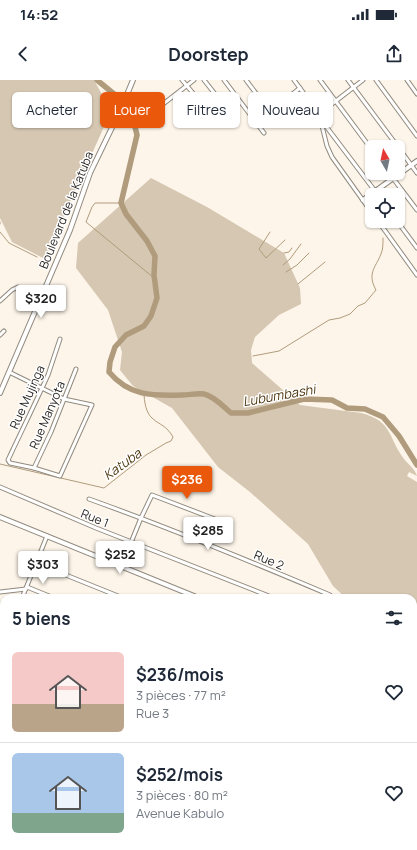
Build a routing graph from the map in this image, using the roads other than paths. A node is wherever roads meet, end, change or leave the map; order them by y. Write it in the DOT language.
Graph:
graph roads {
  1 [pos="133,80"];
  2 [pos="182,80"];
  3 [pos="194,80"];
  4 [pos="204,80"];
  5 [pos="224,80"];
  6 [pos="246,80"];
  7 [pos="294,80"];
  8 [pos="320,80"];
  9 [pos="348,80"];
  10 [pos="364,80"];
  11 [pos="376,80"];
  12 [pos="407,80"];
  13 [pos="186,86"];
  14 [pos="300,88"];
  15 [pos="354,88"];
  16 [pos="191,92"];
  17 [pos="213,92"];
  18 [pos="255,92"];
  19 [pos="295,92"];
  20 [pos="303,92"];
  21 [pos="417,94"];
  22 [pos="336,101"];
  23 [pos="165,102"];
  24 [pos="333,103"];
  25 [pos="248,112"];
  26 [pos="260,128"];
  27 [pos="322,128"];
  28 [pos="327,128"];
  29 [pos="264,133"];
  30 [pos="417,136"];
  31 [pos="365,140"];
  32 [pos="393,140"];
  33 [pos="405,157"];
  34 [pos="417,161"];
  35 [pos="411,165"];
  36 [pos="405,169"];
  37 [pos="417,173"];
  38 [pos="390,180"];
  39 [pos="394,180"];
  40 [pos="373,188"];
  41 [pos="379,188"];
  42 [pos="363,200"];
  43 [pos="365,203"];
  44 [pos="417,210"];
  45 [pos="383,228"];
  46 [pos="402,228"];
  47 [pos="417,248"];
  48 [pos="417,275"];
  49 [pos="40,300"];
  50 [pos="0,301"];
  51 [pos="4,332"];
  52 [pos="0,335"];
  53 [pos="60,339"];
  54 [pos="76,368"];
  55 [pos="9,372"];
  56 [pos="42,388"];
  57 [pos="0,391"];
  58 [pos="64,399"];
  59 [pos="34,468"];
  60 [pos="0,487"];
  61 [pos="88,499"];
  62 [pos="0,517"];
  63 [pos="141,518"];
  64 [pos="220,521"];
  65 [pos="47,536"];
  66 [pos="131,542"];
  67 [pos="36,563"];
  68 [pos="121,567"];
  69 [pos="26,588"];
  70 [pos="0,592"];
  71 [pos="24,594"];
  72 [pos="43,594"];
  73 [pos="113,594"];
  74 [pos="187,594"];
  75 [pos="264,594"];
  76 [pos="330,594"];
  1 -- 49 [label="street, Boulevard de la Katuba"];
  2 -- 13 [label="street"];
  3 -- 13 [label="street"];
  4 -- 17 [label="street"];
  5 -- 25 [label="street"];
  6 -- 18 [label="street"];
  7 -- 14 [label="street"];
  8 -- 22 [label="street"];
  9 -- 15 [label="street"];
  10 -- 15 [label="street"];
  11 -- 30 [label="street"];
  12 -- 21 [label="street"];
  13 -- 16 [label="street"];
  13 -- 23 [label="street"];
  14 -- 19 [label="street"];
  14 -- 20 [label="street"];
  15 -- 22 [label="street"];
  15 -- 32 [label="street"];
  22 -- 24 [label="street"];
  22 -- 31 [label="street"];
  26 -- 29 [label="street"];
  27 -- 42 [label="street"];
  28 -- 40 [label="street"];
  33 -- 35 [label="street"];
  34 -- 35 [label="street"];
  35 -- 36 [label="street"];
  35 -- 37 [label="street"];
  38 -- 41 [label="street"];
  39 -- 44 [label="street"];
  42 -- 43 [label="street"];
  45 -- 48 [label="street"];
  46 -- 47 [label="street"];
  49 -- 50 [label="street"];
  49 -- 55 [label="street, Boulevard de la Katuba"];
  51 -- 52 [label="street"];
  53 -- 56 [label="street, Rue Mujinga"];
  54 -- 58 [label="street, Rue Manyota"];
  55 -- 56 [label="street"];
  55 -- 57 [label="street, Boulevard de la Katuba"];
  56 -- 58 [label="street"];
  56 -- 59 [label="street, Rue Mujinga"];
  58 -- 59 [label="street, Rue Manyota"];
  58 -- 59 [label="street"];
  60 -- 66 [label="street, Rue 1"];
  61 -- 63 [label="street, Rue 2"];
  62 -- 65 [label="street"];
  63 -- 64 [label="street"];
  63 -- 66 [label="street"];
  63 -- 76 [label="street, Rue 2"];
  65 -- 67 [label="street"];
  65 -- 68 [label="street"];
  66 -- 68 [label="street"];
  66 -- 75 [label="street, Rue 1"];
  67 -- 69 [label="street"];
  67 -- 73 [label="street"];
  68 -- 74 [label="street"];
  69 -- 70 [label="street"];
  69 -- 71 [label="street"];
  69 -- 72 [label="street"];
}
